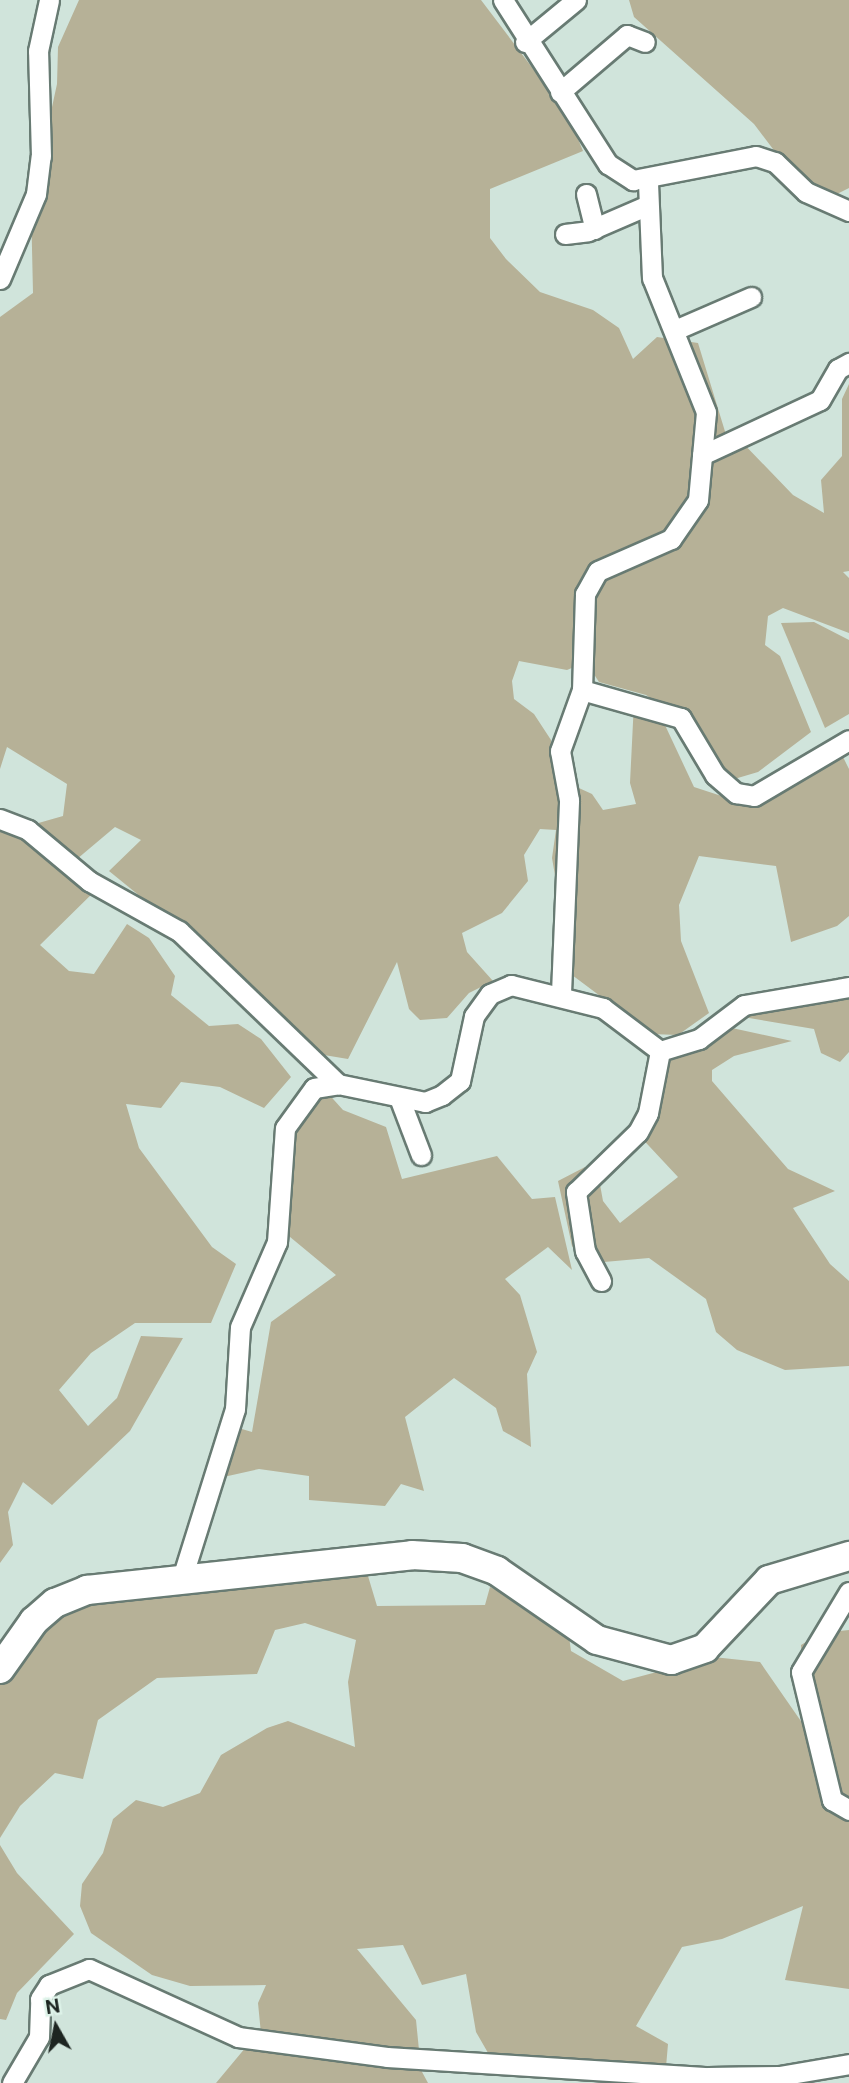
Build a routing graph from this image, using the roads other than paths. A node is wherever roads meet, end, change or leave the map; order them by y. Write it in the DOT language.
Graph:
graph roads {
  1 [pos="49,0"];
  2 [pos="503,0"];
  3 [pos="576,0"];
  4 [pos="525,42"];
  5 [pos="645,42"];
  6 [pos="560,92"];
  7 [pos="648,182"];
  8 [pos="586,194"];
  9 [pos="646,206"];
  10 [pos="849,211"];
  11 [pos="594,229"];
  12 [pos="565,233"];
  13 [pos="0,279"];
  14 [pos="751,297"];
  15 [pos="675,330"];
  16 [pos="849,363"];
  17 [pos="702,455"];
  18 [pos="582,690"];
  19 [pos="849,740"];
  20 [pos="0,819"];
  21 [pos="849,987"];
  22 [pos="561,993"];
  23 [pos="660,1051"];
  24 [pos="338,1084"];
  25 [pos="400,1100"];
  26 [pos="421,1155"];
  27 [pos="601,1281"];
  28 [pos="849,1556"];
  29 [pos="182,1578"];
  30 [pos="849,1592"];
  31 [pos="0,1669"];
  32 [pos="849,1810"];
  33 [pos="849,2064"];
  34 [pos="12,2083"];
  1 -- 13 [label="street"];
  2 -- 4 [label="street"];
  3 -- 4 [label="street"];
  4 -- 6 [label="street"];
  5 -- 6 [label="street"];
  6 -- 7 [label="street"];
  7 -- 9 [label="street"];
  7 -- 10 [label="street"];
  8 -- 11 [label="street"];
  9 -- 11 [label="street"];
  9 -- 15 [label="street"];
  11 -- 12 [label="street"];
  14 -- 15 [label="street"];
  15 -- 17 [label="street"];
  16 -- 17 [label="street"];
  17 -- 18 [label="street"];
  18 -- 19 [label="street"];
  18 -- 22 [label="street"];
  20 -- 24 [label="street"];
  21 -- 23 [label="street"];
  22 -- 23 [label="street"];
  22 -- 25 [label="street"];
  23 -- 27 [label="street"];
  24 -- 25 [label="street"];
  24 -- 29 [label="street"];
  25 -- 26 [label="street"];
  28 -- 29 [label="street"];
  29 -- 31 [label="street"];
  30 -- 32 [label="street"];
  33 -- 34 [label="street"];
}
